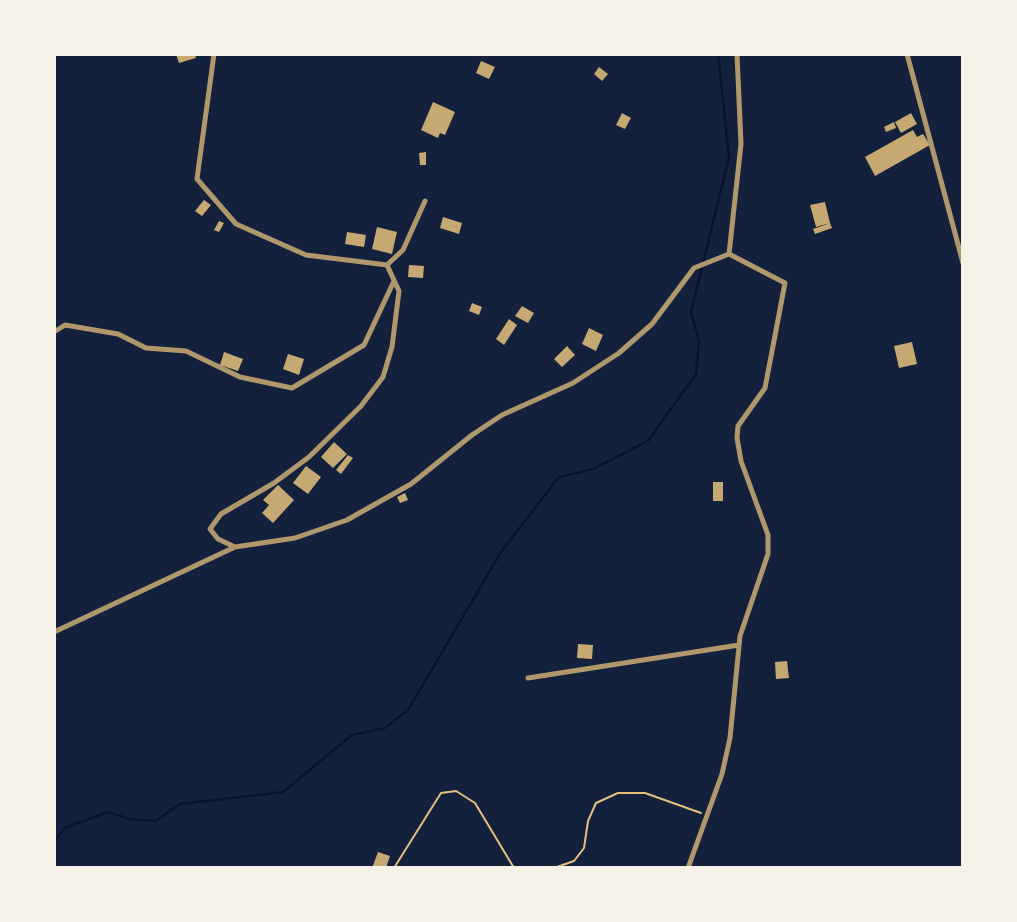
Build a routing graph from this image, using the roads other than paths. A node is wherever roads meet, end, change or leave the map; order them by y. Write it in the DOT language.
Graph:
graph roads {
  1 [pos="214,54"];
  2 [pos="737,54"];
  3 [pos="907,54"];
  4 [pos="425,201"];
  5 [pos="729,254"];
  6 [pos="963,263"];
  7 [pos="387,265"];
  8 [pos="394,281"];
  9 [pos="54,332"];
  10 [pos="235,547"];
  11 [pos="54,632"];
  12 [pos="740,645"];
  13 [pos="528,678"];
  14 [pos="688,868"];
  1 -- 7 [label="street"];
  2 -- 5 [label="street"];
  3 -- 6 [label="street"];
  4 -- 7 [label="street"];
  5 -- 10 [label="street"];
  5 -- 12 [label="street"];
  7 -- 8 [label="street"];
  8 -- 9 [label="street"];
  8 -- 10 [label="street"];
  10 -- 11 [label="street"];
  12 -- 13 [label="street"];
  12 -- 14 [label="street"];
}
